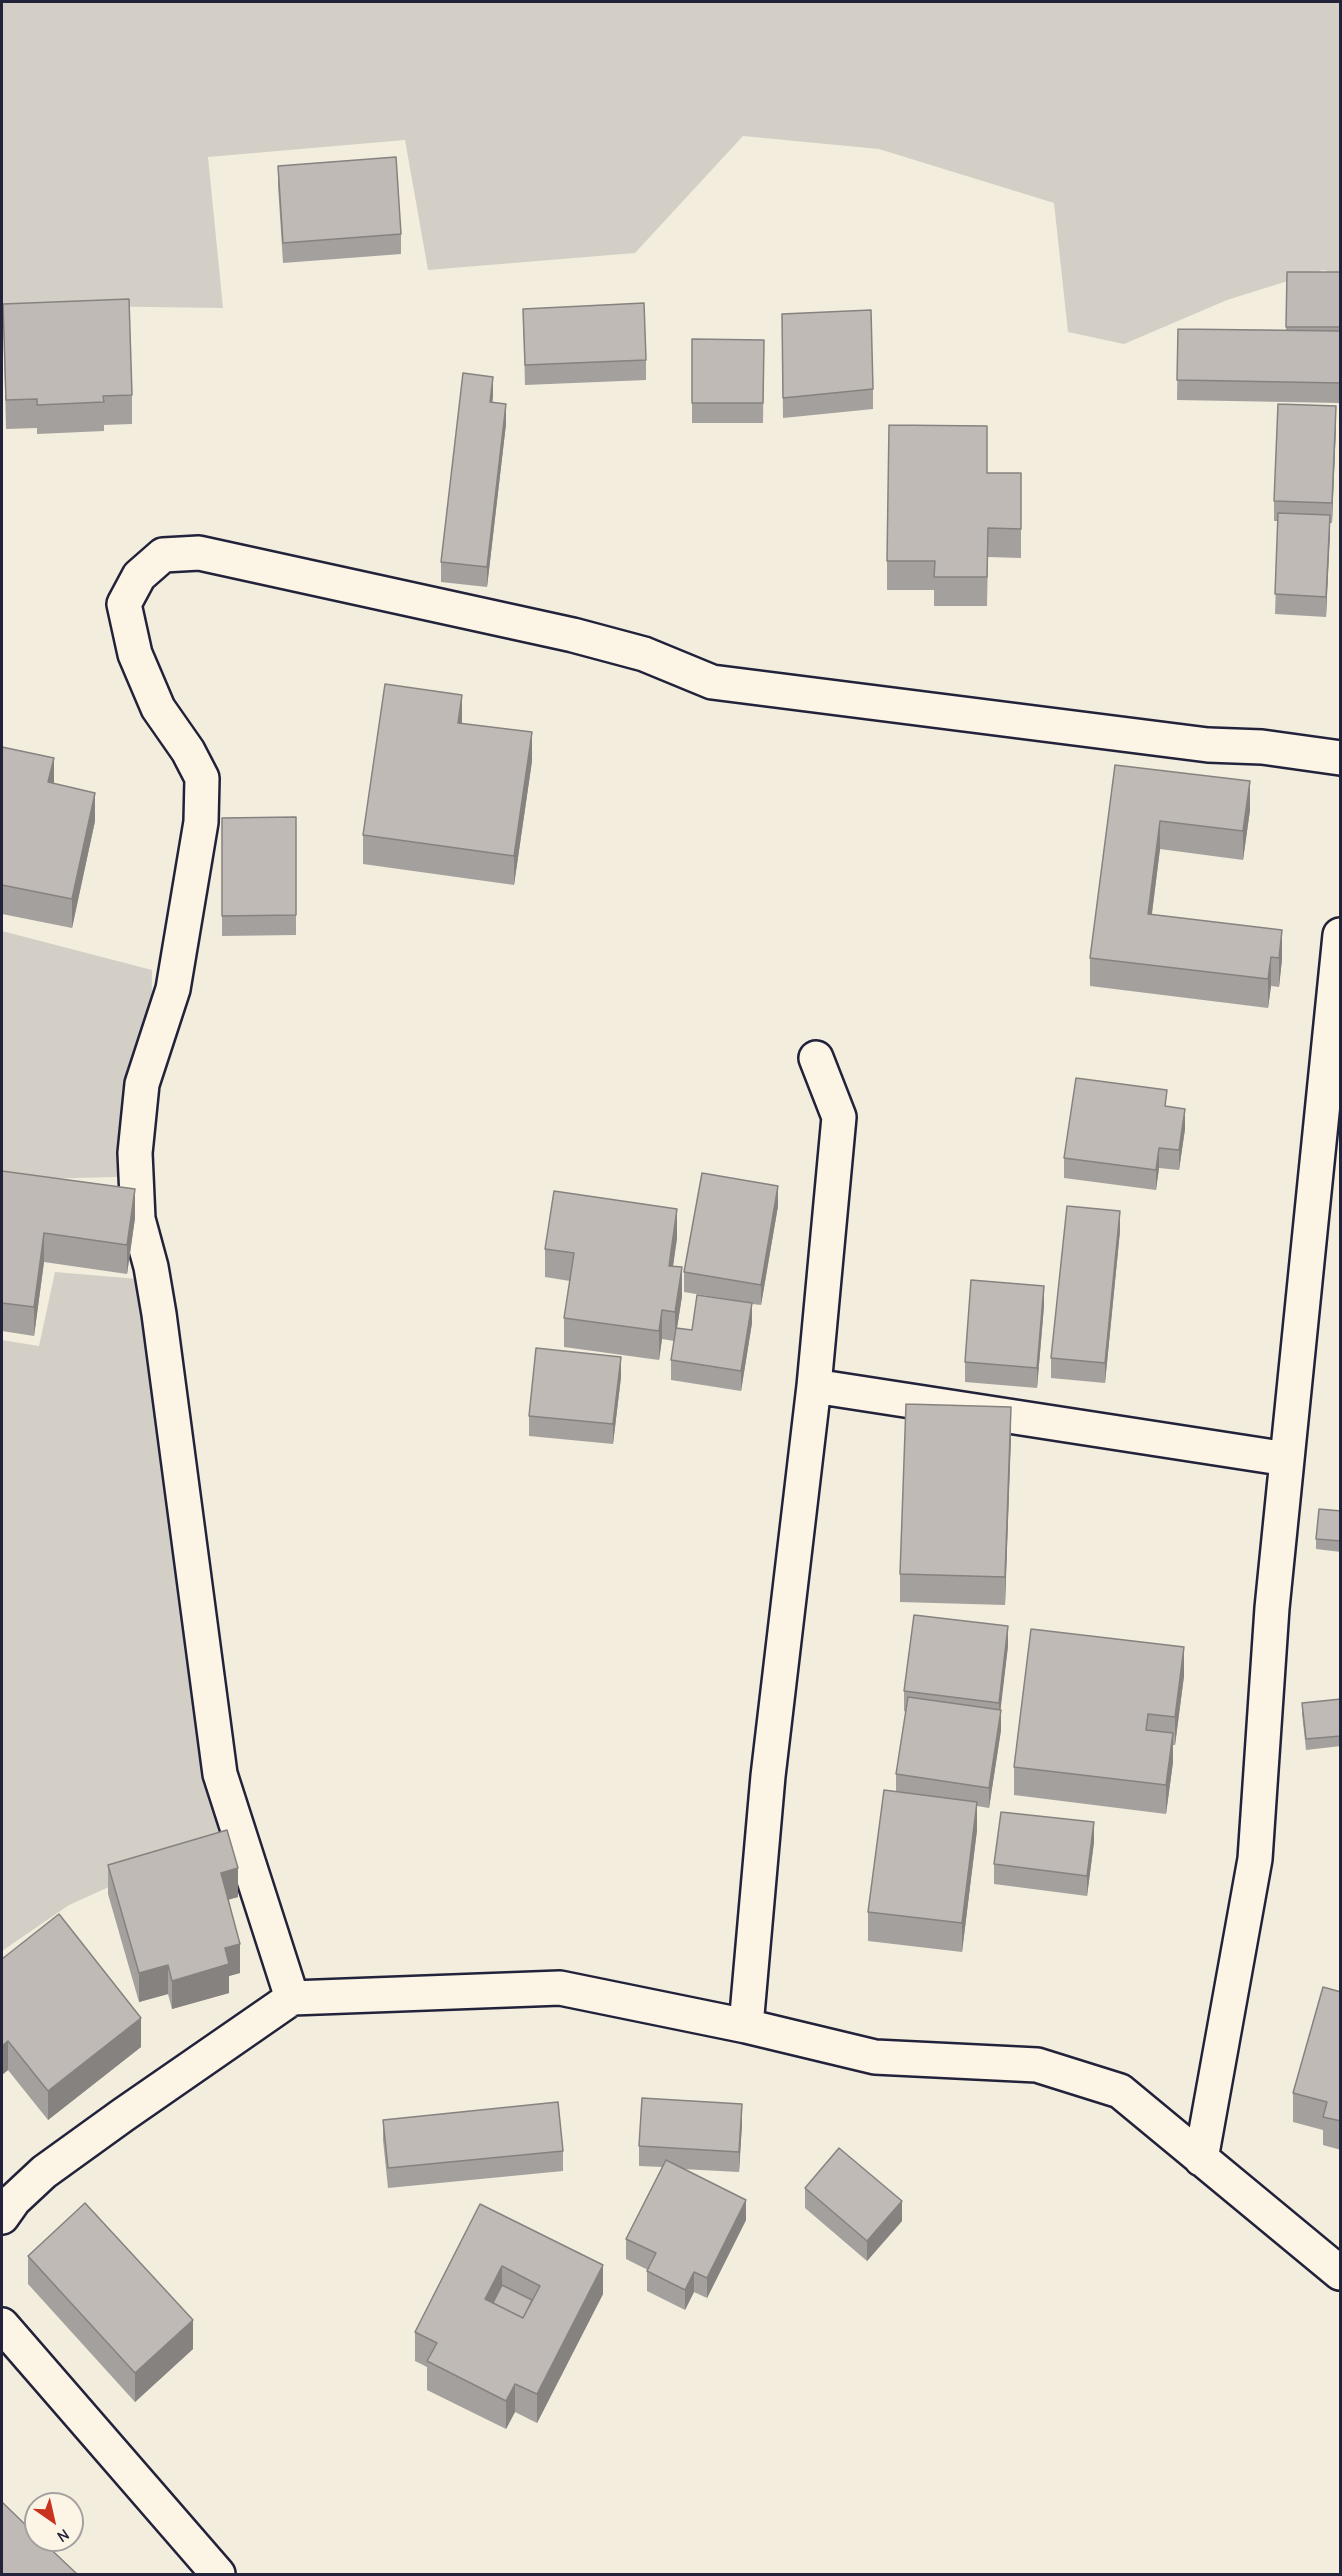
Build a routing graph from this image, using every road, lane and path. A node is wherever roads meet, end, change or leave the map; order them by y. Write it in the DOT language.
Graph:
graph roads {
  1 [pos="1341,758"];
  2 [pos="1341,935"];
  3 [pos="816,1058"];
  4 [pos="1327,1204"];
  5 [pos="814,1386"];
  6 [pos="1287,1459"];
  7 [pos="292,1998"];
  8 [pos="746,2026"];
  9 [pos="1202,2159"];
  10 [pos="2,2217"];
  11 [pos="1341,2273"];
  12 [pos="2,2325"];
  13 [pos="218,2574"];
  1 -- 7 [label="street"];
  2 -- 4 [label="street"];
  3 -- 5 [label="street"];
  4 -- 6 [label="street"];
  5 -- 6 [label="street"];
  5 -- 8 [label="street"];
  6 -- 9 [label="street"];
  7 -- 8 [label="street"];
  7 -- 10 [label="street"];
  8 -- 9 [label="street"];
  9 -- 11 [label="street"];
  12 -- 13 [label="street"];
}
